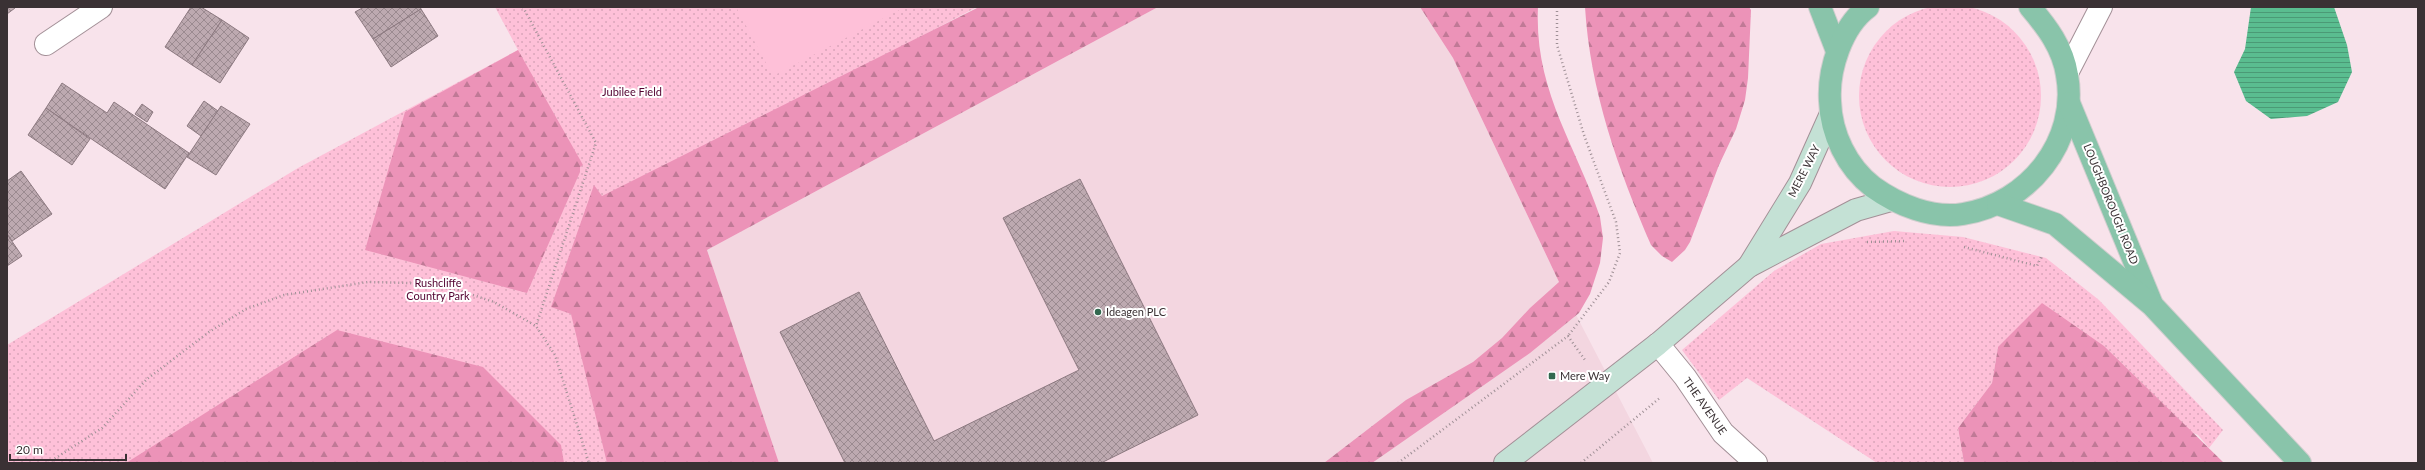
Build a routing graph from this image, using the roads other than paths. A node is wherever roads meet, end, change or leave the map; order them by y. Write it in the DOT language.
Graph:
graph roads {
  1 [pos="101,7"];
  2 [pos="1820,7"];
  3 [pos="1868,7"];
  4 [pos="2030,7"];
  5 [pos="2101,7"];
  6 [pos="46,44"];
  7 [pos="1837,50"];
  8 [pos="2067,73"];
  9 [pos="2069,103"];
  10 [pos="1830,116"];
  11 [pos="1890,200"];
  12 [pos="1998,204"];
  13 [pos="1749,266"];
  14 [pos="2152,305"];
  15 [pos="1658,344"];
  16 [pos="1505,463"];
  17 [pos="1756,463"];
  18 [pos="2300,463"];
  1 -- 6 [label="street"];
  2 -- 7 [label="main road"];
  3 -- 7 [label="main road"];
  4 -- 8 [label="main road"];
  5 -- 8 [label="street"];
  7 -- 10 [label="main road"];
  8 -- 9 [label="main road"];
  9 -- 12 [label="main road"];
  9 -- 14 [label="main road, LOUGHBOROUGH ROAD"];
  10 -- 11 [label="main road"];
  10 -- 13 [label="street, MERE WAY"];
  11 -- 12 [label="main road"];
  11 -- 13 [label="street, MERE WAY"];
  12 -- 14 [label="main road, LOUGHBOROUGH ROAD"];
  13 -- 15 [label="street, MERE WAY"];
  14 -- 18 [label="main road, LOUGHBOROUGH ROAD"];
  15 -- 16 [label="street, MERE WAY"];
  15 -- 17 [label="street, THE AVENUE"];
}
